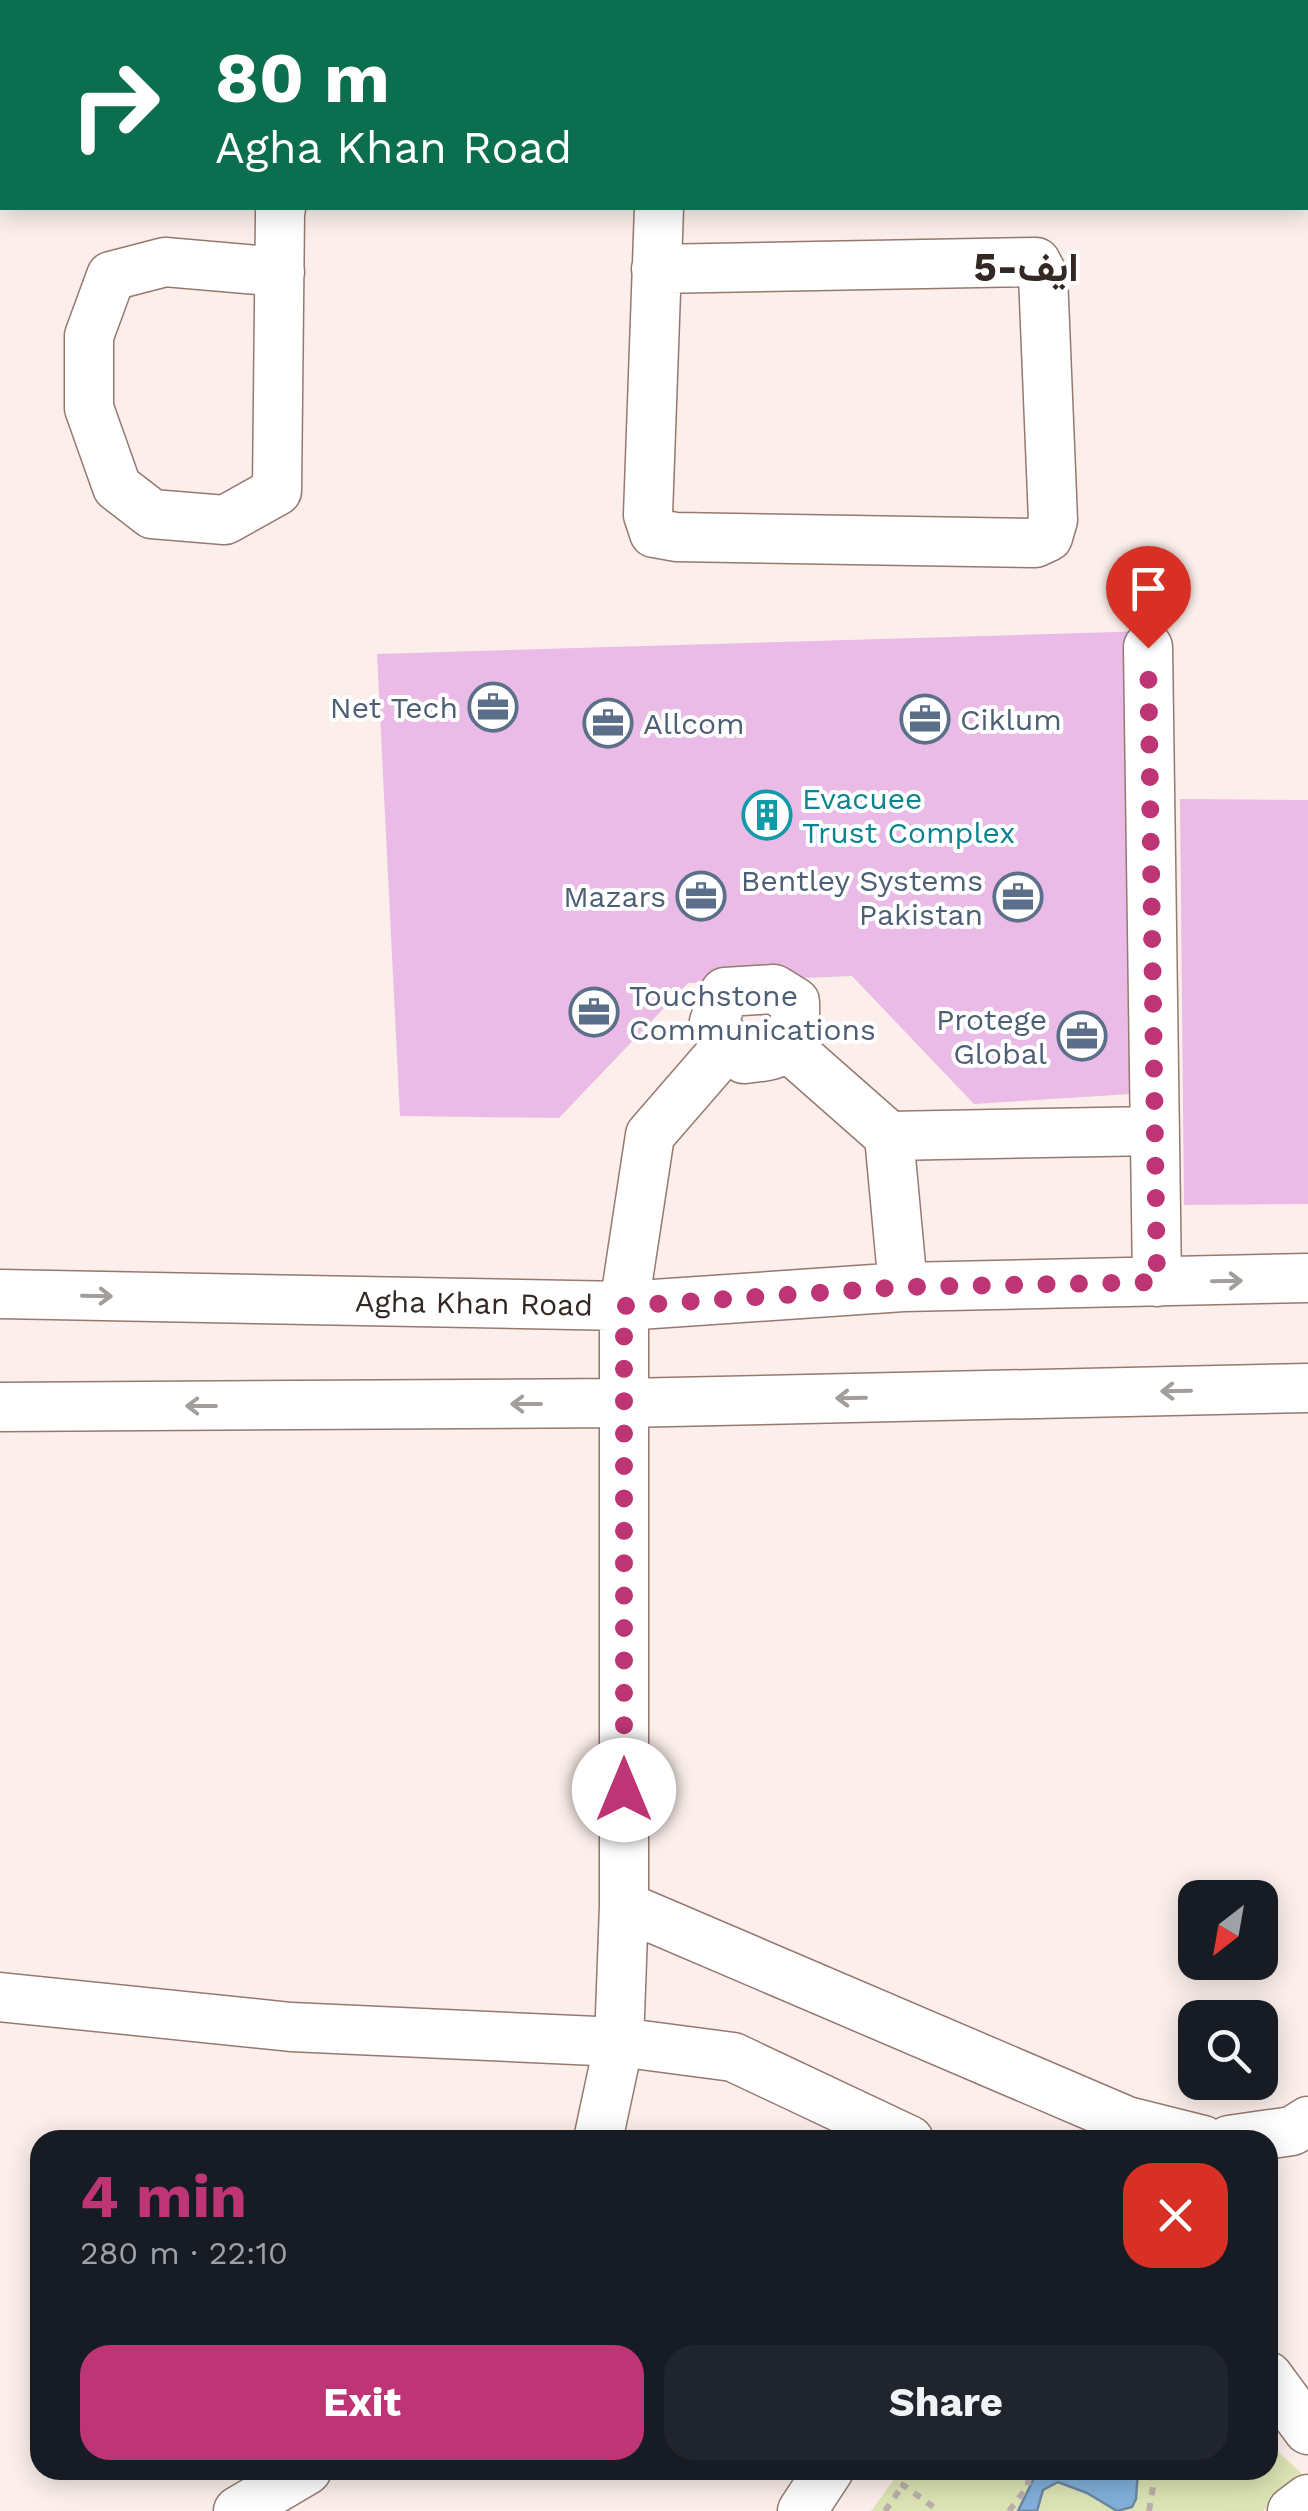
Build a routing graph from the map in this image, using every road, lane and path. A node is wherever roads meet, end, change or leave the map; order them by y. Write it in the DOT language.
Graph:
graph roads {
  1 [pos="280,210"];
  2 [pos="659,210"];
  3 [pos="656,269"];
  4 [pos="280,272"];
  5 [pos="1148,648"];
  6 [pos="1155,1131"];
  7 [pos="889,1136"];
  8 [pos="1308,1278"];
  9 [pos="1157,1282"];
  10 [pos="903,1287"];
  11 [pos="0,1294"];
  12 [pos="624,1306"];
  13 [pos="1308,1388"];
  14 [pos="624,1404"];
  15 [pos="0,1406"];
  16 [pos="624,1906"];
  17 [pos="0,1997"];
  18 [pos="619,2042"];
  19 [pos="1308,2122"];
  20 [pos="600,2130"];
  21 [pos="888,2130"];
  22 [pos="1164,2130"];
  23 [pos="1278,2132"];
  24 [pos="1278,2390"];
  25 [pos="1308,2430"];
  26 [pos="290,2480"];
  27 [pos="822,2480"];
  28 [pos="907,2480"];
  29 [pos="1028,2480"];
  30 [pos="1154,2480"];
  31 [pos="903,2485"];
  32 [pos="1308,2499"];
  33 [pos="238,2511"];
  34 [pos="802,2511"];
  35 [pos="885,2511"];
  36 [pos="939,2511"];
  37 [pos="1010,2511"];
  38 [pos="1149,2511"];
  39 [pos="1292,2511"];
  1 -- 4 [label="street"];
  2 -- 3 [label="street"];
  3 -- 3 [label="street"];
  4 -- 4 [label="street"];
  5 -- 6 [label="street"];
  6 -- 7 [label="street"];
  6 -- 9 [label="street"];
  7 -- 10 [label="street"];
  7 -- 12 [label="street"];
  9 -- 8 [label="street, Agha Khan Road, one-way"];
  9 -- 10 [label="street, Agha Khan Road"];
  10 -- 12 [label="street, Agha Khan Road"];
  11 -- 12 [label="street, Agha Khan Road, one-way"];
  12 -- 14 [label="street"];
  13 -- 14 [label="street, one-way"];
  14 -- 15 [label="street, one-way"];
  14 -- 16 [label="street"];
  16 -- 18 [label="street"];
  16 -- 22 [label="street"];
  17 -- 18 [label="street"];
  18 -- 20 [label="street"];
  18 -- 21 [label="street"];
  19 -- 23 [label="street"];
  24 -- 25 [label="street"];
  26 -- 33 [label="street"];
  27 -- 34 [label="street"];
  28 -- 31 [label="path"];
  29 -- 37 [label="path"];
  30 -- 38 [label="path"];
  31 -- 35 [label="path"];
  31 -- 36 [label="path"];
  32 -- 39 [label="street"];
}
